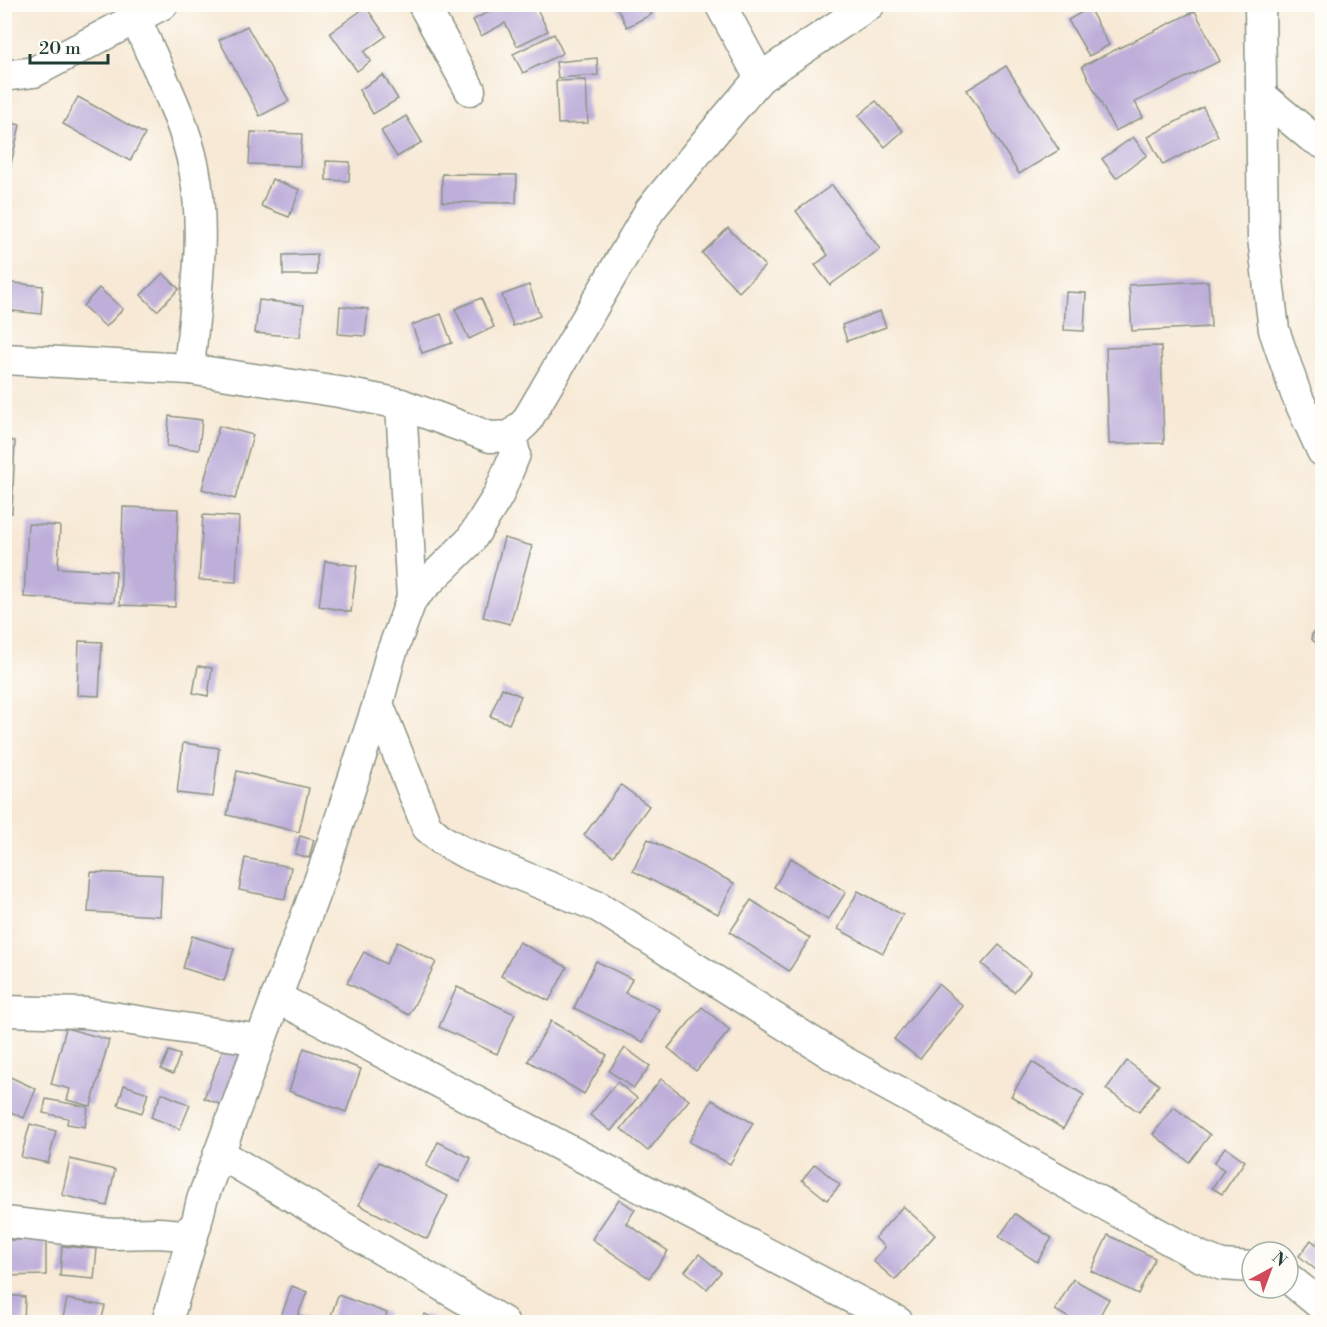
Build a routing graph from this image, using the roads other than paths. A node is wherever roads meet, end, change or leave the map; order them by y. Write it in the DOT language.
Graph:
graph roads {
  1 [pos="164,4"];
  2 [pos="423,4"];
  3 [pos="720,4"];
  4 [pos="870,4"];
  5 [pos="1260,4"];
  6 [pos="136,19"];
  7 [pos="4,76"];
  8 [pos="760,78"];
  9 [pos="470,90"];
  10 [pos="1262,96"];
  11 [pos="1263,136"];
  12 [pos="1316,139"];
  13 [pos="4,359"];
  14 [pos="189,369"];
  15 [pos="401,404"];
  16 [pos="511,436"];
  17 [pos="1323,451"];
  18 [pos="412,598"];
  19 [pos="378,704"];
  20 [pos="276,997"];
  21 [pos="4,1011"];
  22 [pos="260,1040"];
  23 [pos="219,1153"];
  24 [pos="4,1222"];
  25 [pos="196,1225"];
  26 [pos="1240,1266"];
  27 [pos="1300,1288"];
  28 [pos="1323,1306"];
  29 [pos="167,1323"];
  30 [pos="502,1323"];
  31 [pos="898,1323"];
  1 -- 6 [label="street"];
  2 -- 9 [label="street"];
  3 -- 8 [label="street"];
  4 -- 8 [label="street"];
  5 -- 10 [label="street"];
  6 -- 7 [label="street"];
  6 -- 14 [label="street"];
  8 -- 16 [label="street"];
  10 -- 11 [label="street"];
  10 -- 12 [label="street"];
  11 -- 12 [label="street"];
  11 -- 17 [label="street"];
  13 -- 14 [label="street"];
  14 -- 15 [label="street"];
  15 -- 16 [label="street"];
  15 -- 18 [label="street"];
  16 -- 18 [label="street"];
  18 -- 19 [label="street"];
  19 -- 20 [label="street"];
  19 -- 26 [label="street"];
  20 -- 22 [label="street"];
  20 -- 31 [label="street"];
  21 -- 22 [label="street"];
  22 -- 23 [label="street"];
  23 -- 25 [label="street"];
  23 -- 30 [label="street"];
  24 -- 25 [label="street"];
  25 -- 29 [label="street"];
  27 -- 28 [label="street"];
}
